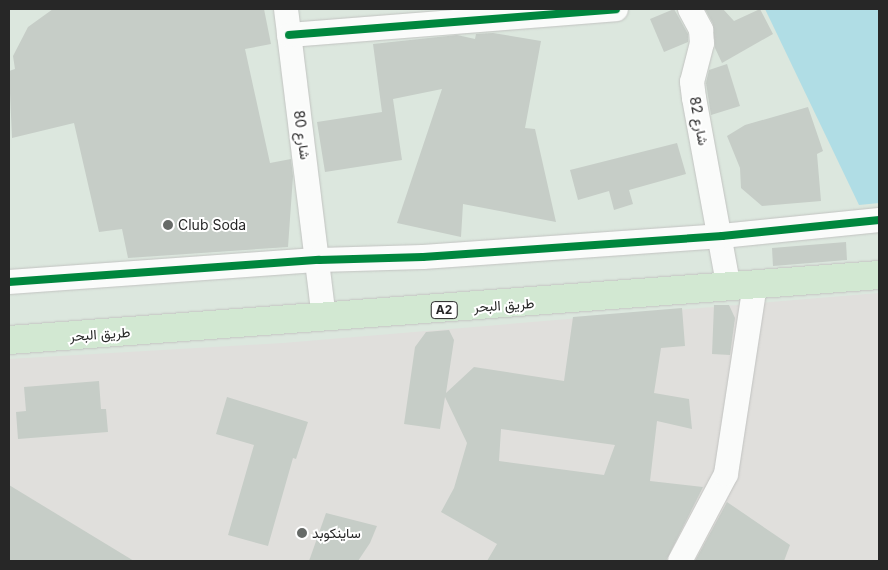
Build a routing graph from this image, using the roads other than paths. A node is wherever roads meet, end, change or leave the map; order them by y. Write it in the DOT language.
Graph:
graph roads {
  1 [pos="286,9"];
  2 [pos="616,9"];
  3 [pos="690,9"];
  4 [pos="289,35"];
  5 [pos="879,220"];
  6 [pos="722,236"];
  7 [pos="319,260"];
  8 [pos="879,275"];
  9 [pos="9,282"];
  10 [pos="742,287"];
  11 [pos="324,318"];
  12 [pos="9,340"];
  13 [pos="680,561"];
  1 -- 4 [label="street, شارع 80"];
  2 -- 4 [label="street"];
  3 -- 6 [label="street, شارع 82"];
  4 -- 7 [label="street, شارع 80"];
  5 -- 6 [label="street"];
  6 -- 7 [label="street"];
  6 -- 10 [label="street, شارع 82"];
  7 -- 9 [label="street"];
  7 -- 11 [label="street, شارع 80"];
  8 -- 10 [label="highway, طريق البحر / A2"];
  10 -- 11 [label="highway, طريق البحر / A2"];
  10 -- 13 [label="street, شارع 82"];
  11 -- 12 [label="highway, طريق البحر / A2"];
}
